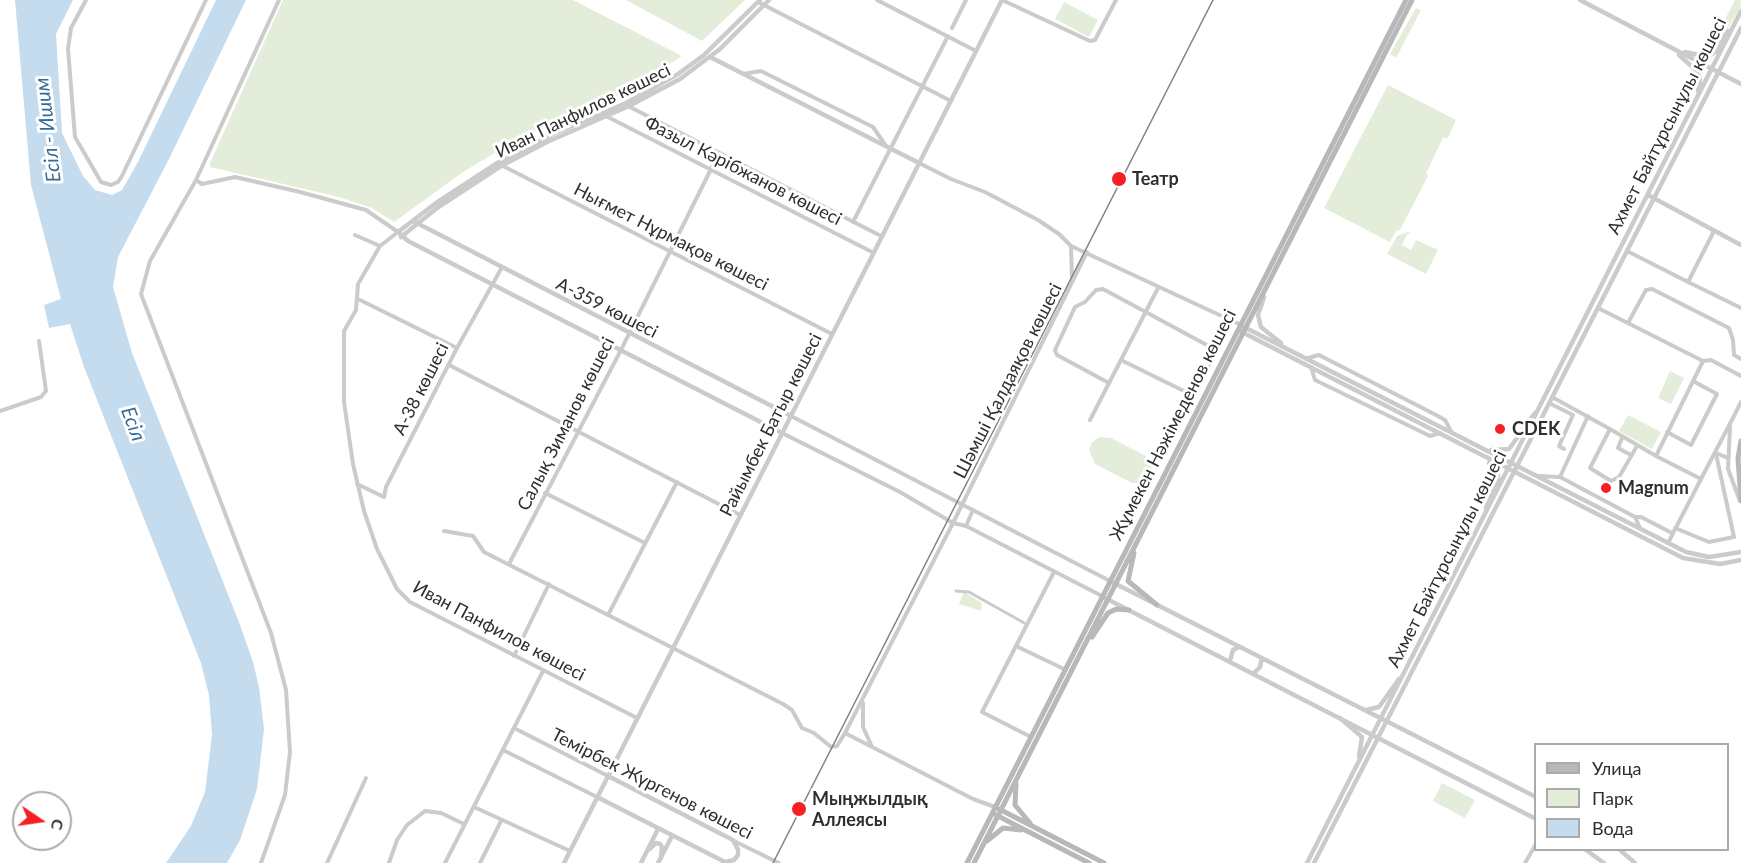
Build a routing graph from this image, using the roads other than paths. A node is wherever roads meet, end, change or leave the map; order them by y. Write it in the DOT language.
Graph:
graph roads {
  1 [pos="86,0"];
  2 [pos="206,0"];
  3 [pos="279,0"];
  4 [pos="769,0"];
  5 [pos="877,0"];
  6 [pos="966,0"];
  7 [pos="1002,0"];
  8 [pos="1116,0"];
  9 [pos="1406,0"];
  10 [pos="1412,0"];
  11 [pos="1580,0"];
  12 [pos="759,1"];
  13 [pos="764,5"];
  14 [pos="1740,14"];
  15 [pos="952,28"];
  16 [pos="1741,28"];
  17 [pos="948,36"];
  18 [pos="1670,48"];
  19 [pos="976,51"];
  20 [pos="707,56"];
  21 [pos="1712,69"];
  22 [pos="1719,73"];
  23 [pos="742,74"];
  24 [pos="1741,84"];
  25 [pos="922,86"];
  26 [pos="951,101"];
  27 [pos="627,104"];
  28 [pos="603,114"];
  29 [pos="1687,118"];
  30 [pos="888,148"];
  31 [pos="719,153"];
  32 [pos="919,163"];
  33 [pos="500,164"];
  34 [pos="711,168"];
  35 [pos="196,180"];
  36 [pos="1648,195"];
  37 [pos="1654,199"];
  38 [pos="415,222"];
  39 [pos="853,222"];
  40 [pos="1714,231"];
  41 [pos="400,234"];
  42 [pos="355,235"];
  43 [pos="881,236"];
  44 [pos="1741,244"];
  45 [pos="380,246"];
  46 [pos="1071,246"];
  47 [pos="670,251"];
  48 [pos="1628,251"];
  49 [pos="872,252"];
  50 [pos="1087,252"];
  51 [pos="501,268"];
  52 [pos="1269,280"];
  53 [pos="1072,282"];
  54 [pos="1688,282"];
  55 [pos="492,284"];
  56 [pos="1158,288"];
  57 [pos="358,299"];
  58 [pos="1598,308"];
  59 [pos="1741,308"];
  60 [pos="1146,312"];
  61 [pos="1628,323"];
  62 [pos="1242,329"];
  63 [pos="628,333"];
  64 [pos="832,334"];
  65 [pos="39,341"];
  66 [pos="457,348"];
  67 [pos="621,351"];
  68 [pos="1299,354"];
  69 [pos="1308,358"];
  70 [pos="1741,359"];
  71 [pos="1121,360"];
  72 [pos="1702,361"];
  73 [pos="449,365"];
  74 [pos="1311,367"];
  75 [pos="1741,375"];
  76 [pos="1693,381"];
  77 [pos="1109,383"];
  78 [pos="1552,397"];
  79 [pos="1741,402"];
  80 [pos="1549,403"];
  81 [pos="1539,409"];
  82 [pos="0,411"];
  83 [pos="1735,414"];
  84 [pos="791,416"];
  85 [pos="1588,416"];
  86 [pos="1090,420"];
  87 [pos="1610,429"];
  88 [pos="577,431"];
  89 [pos="1667,432"];
  90 [pos="782,433"];
  91 [pos="1452,433"];
  92 [pos="1440,434"];
  93 [pos="1622,438"];
  94 [pos="1741,441"];
  95 [pos="1477,446"];
  96 [pos="1637,446"];
  97 [pos="1464,447"];
  98 [pos="1564,449"];
  99 [pos="1716,454"];
  100 [pos="1631,455"];
  101 [pos="1656,456"];
  102 [pos="1728,458"];
  103 [pos="1515,465"];
  104 [pos="1508,469"];
  105 [pos="1514,472"];
  106 [pos="1534,476"];
  107 [pos="1560,477"];
  108 [pos="1701,479"];
  109 [pos="677,482"];
  110 [pos="357,484"];
  111 [pos="545,493"];
  112 [pos="1741,502"];
  113 [pos="962,504"];
  114 [pos="973,510"];
  115 [pos="740,514"];
  116 [pos="1485,514"];
  117 [pos="1635,517"];
  118 [pos="953,523"];
  119 [pos="966,526"];
  120 [pos="444,531"];
  121 [pos="1641,531"];
  122 [pos="1674,531"];
  123 [pos="645,543"];
  124 [pos="1136,543"];
  125 [pos="1668,543"];
  126 [pos="1741,552"];
  127 [pos="1741,560"];
  128 [pos="509,564"];
  129 [pos="1054,572"];
  130 [pos="1112,583"];
  131 [pos="549,584"];
  132 [pos="956,591"];
  133 [pos="1105,598"];
  134 [pos="1157,605"];
  135 [pos="1129,610"];
  136 [pos="608,615"];
  137 [pos="1026,624"];
  138 [pos="1085,645"];
  139 [pos="672,646"];
  140 [pos="1016,646"];
  141 [pos="1239,647"];
  142 [pos="513,656"];
  143 [pos="1262,658"];
  144 [pos="1230,661"];
  145 [pos="1064,669"];
  146 [pos="543,671"];
  147 [pos="1254,673"];
  148 [pos="1403,675"];
  149 [pos="863,698"];
  150 [pos="1362,709"];
  151 [pos="1338,716"];
  152 [pos="637,718"];
  153 [pos="1380,719"];
  154 [pos="1386,722"];
  155 [pos="514,728"];
  156 [pos="845,733"];
  157 [pos="1373,733"];
  158 [pos="1031,737"];
  159 [pos="1378,737"];
  160 [pos="872,747"];
  161 [pos="503,750"];
  162 [pos="1356,767"];
  163 [pos="608,776"];
  164 [pos="366,778"];
  165 [pos="1017,778"];
  166 [pos="1534,796"];
  167 [pos="597,797"];
  168 [pos="474,807"];
  169 [pos="996,812"];
  170 [pos="1534,818"];
  171 [pos="501,821"];
  172 [pos="464,824"];
  173 [pos="1033,826"];
  174 [pos="658,829"];
  175 [pos="1025,830"];
  176 [pos="672,836"];
  177 [pos="732,840"];
  178 [pos="984,844"];
  179 [pos="1534,847"];
  180 [pos="570,851"];
  181 [pos="1589,851"];
  182 [pos="1622,851"];
  183 [pos="646,853"];
  184 [pos="659,860"];
  185 [pos="765,861"];
  186 [pos="726,862"];
  187 [pos="261,863"];
  188 [pos="327,863"];
  189 [pos="389,863"];
  190 [pos="445,863"];
  191 [pos="480,863"];
  192 [pos="564,863"];
  193 [pos="641,863"];
  194 [pos="777,863"];
  195 [pos="967,863"];
  196 [pos="974,863"];
  197 [pos="1089,863"];
  198 [pos="1104,863"];
  199 [pos="1306,863"];
  200 [pos="1314,863"];
  201 [pos="1525,863"];
  202 [pos="1604,863"];
  203 [pos="1635,863"];
  1 -- 2 [label="street"];
  3 -- 35 [label="street"];
  4 -- 13 [label="street, Иван Панфилов көшесі"];
  5 -- 17 [label="street"];
  6 -- 15 [label="street"];
  7 -- 8 [label="street"];
  7 -- 19 [label="street, Райымбек Батыр көшесі"];
  9 -- 62 [label="main road, Жұмекен Нәжімеденов көшесі"];
  10 -- 52 [label="main road, Жұмекен Нәжімеденов көшесі"];
  11 -- 18 [label="street"];
  12 -- 13 [label="street"];
  12 -- 20 [label="street, Иван Панфилов көшесі"];
  13 -- 20 [label="street, Иван Панфилов көшесі"];
  13 -- 25 [label="street"];
  14 -- 18 [label="street"];
  14 -- 21 [label="street, Ахмет Байтұрсынұлы көшесі"];
  16 -- 22 [label="street, Ахмет Байтұрсынұлы көшесі"];
  17 -- 19 [label="street"];
  17 -- 25 [label="street"];
  18 -- 21 [label="street"];
  18 -- 29 [label="street"];
  19 -- 26 [label="street, Райымбек Батыр көшесі"];
  20 -- 23 [label="street"];
  20 -- 27 [label="street, Иван Панфилов көшесі"];
  21 -- 22 [label="street"];
  21 -- 29 [label="street, Ахмет Байтұрсынұлы көшесі"];
  22 -- 24 [label="street"];
  22 -- 37 [label="street, Ахмет Байтұрсынұлы көшесі"];
  23 -- 30 [label="street"];
  23 -- 30 [label="street"];
  25 -- 26 [label="street"];
  25 -- 30 [label="street"];
  26 -- 32 [label="street, Райымбек Батыр көшесі"];
  27 -- 28 [label="street, Иван Панфилов көшесі"];
  27 -- 31 [label="street"];
  28 -- 33 [label="street, Иван Панфилов көшесі"];
  28 -- 34 [label="street, Фазыл Кәрібжанов көшесі"];
  29 -- 36 [label="street, Ахмет Байтұрсынұлы көшесі"];
  30 -- 32 [label="street"];
  30 -- 39 [label="street"];
  31 -- 34 [label="street, Салық Зиманов көшесі"];
  31 -- 39 [label="street"];
  32 -- 43 [label="street, Райымбек Батыр көшесі"];
  32 -- 46 [label="street"];
  33 -- 38 [label="street, Иван Панфилов көшесі"];
  33 -- 47 [label="street, Нығмет Нұрмақов көшесі"];
  34 -- 47 [label="street, Салық Зиманов көшесі"];
  34 -- 49 [label="street, Фазыл Кәрібжанов көшесі"];
  35 -- 41 [label="street"];
  35 -- 187 [label="street"];
  36 -- 37 [label="street"];
  36 -- 81 [label="street, Ахмет Байтұрсынұлы көшесі"];
  37 -- 40 [label="street"];
  37 -- 48 [label="street, Ахмет Байтұрсынұлы көшесі"];
  38 -- 41 [label="street, Иван Панфилов көшесі"];
  38 -- 51 [label="street, А-359 көшесі"];
  39 -- 43 [label="street"];
  40 -- 44 [label="street"];
  40 -- 54 [label="street"];
  41 -- 45 [label="street"];
  41 -- 55 [label="street"];
  42 -- 45 [label="street"];
  43 -- 49 [label="street, Райымбек Батыр көшесі"];
  45 -- 57 [label="street"];
  46 -- 50 [label="street"];
  46 -- 53 [label="street"];
  47 -- 63 [label="street, Салық Зиманов көшесі"];
  47 -- 64 [label="street, Нығмет Нұрмақов көшесі"];
  48 -- 54 [label="street"];
  48 -- 58 [label="street, Ахмет Байтұрсынұлы көшесі"];
  49 -- 64 [label="street, Райымбек Батыр көшесі"];
  50 -- 53 [label="street, Шәмші Қалдаяқов көшесі"];
  50 -- 56 [label="street"];
  51 -- 55 [label="street, А-38 көшесі"];
  51 -- 63 [label="street, А-359 көшесі"];
  52 -- 62 [label="main road, Жұмекен Нәжімеденов көшесі"];
  52 -- 68 [label="street"];
  53 -- 113 [label="street, Шәмші Қалдаяқов көшесі"];
  54 -- 59 [label="street"];
  55 -- 66 [label="street, А-38 көшесі"];
  55 -- 67 [label="street"];
  56 -- 60 [label="street"];
  56 -- 62 [label="street"];
  57 -- 66 [label="street"];
  57 -- 110 [label="street, Иван Панфилов көшесі"];
  58 -- 61 [label="street"];
  58 -- 78 [label="street, Ахмет Байтұрсынұлы көшесі"];
  60 -- 71 [label="street"];
  60 -- 71 [label="street"];
  60 -- 77 [label="street"];
  61 -- 70 [label="street"];
  61 -- 72 [label="street"];
  62 -- 68 [label="street"];
  62 -- 74 [label="street"];
  62 -- 124 [label="main road, Жұмекен Нәжімеденов көшесі"];
  62 -- 130 [label="main road, Жұмекен Нәжімеденов көшесі"];
  63 -- 67 [label="street, Салық Зиманов көшесі"];
  63 -- 84 [label="street, А-359 көшесі"];
  64 -- 84 [label="street, Райымбек Батыр көшесі"];
  65 -- 82 [label="street"];
  66 -- 73 [label="street, А-38 көшесі"];
  67 -- 88 [label="street, Салық Зиманов көшесі"];
  67 -- 90 [label="street"];
  68 -- 69 [label="street"];
  69 -- 91 [label="street"];
  69 -- 91 [label="street"];
  71 -- 77 [label="street"];
  72 -- 75 [label="street"];
  72 -- 76 [label="street"];
  73 -- 88 [label="street"];
  73 -- 110 [label="street, А-38 көшесі"];
  74 -- 92 [label="street"];
  74 -- 92 [label="street"];
  76 -- 89 [label="street"];
  76 -- 89 [label="street"];
  77 -- 86 [label="street"];
  78 -- 80 [label="street, Ахмет Байтұрсынұлы көшесі"];
  78 -- 85 [label="street"];
  79 -- 83 [label="street"];
  80 -- 98 [label="street"];
  80 -- 103 [label="street, Ахмет Байтұрсынұлы көшесі"];
  81 -- 95 [label="street"];
  81 -- 103 [label="street, Ахмет Байтұрсынұлы көшесі"];
  83 -- 99 [label="street"];
  83 -- 102 [label="street"];
  84 -- 90 [label="street, Райымбек Батыр көшесі"];
  84 -- 113 [label="street"];
  85 -- 87 [label="street"];
  85 -- 107 [label="street"];
  87 -- 93 [label="street"];
  87 -- 100 [label="street"];
  88 -- 109 [label="street"];
  88 -- 111 [label="street, Салық Зиманов көшесі"];
  89 -- 101 [label="street"];
  90 -- 115 [label="street, Райымбек Батыр көшесі"];
  90 -- 118 [label="street"];
  91 -- 95 [label="street"];
  92 -- 97 [label="street"];
  93 -- 96 [label="street"];
  93 -- 100 [label="street"];
  94 -- 112 [label="main road"];
  95 -- 103 [label="street"];
  96 -- 100 [label="street"];
  96 -- 101 [label="street"];
  97 -- 104 [label="street"];
  97 -- 116 [label="street"];
  99 -- 102 [label="street"];
  99 -- 108 [label="street"];
  99 -- 122 [label="street"];
  101 -- 108 [label="street"];
  102 -- 112 [label="street"];
  103 -- 104 [label="street, Ахмет Байтұрсынұлы көшесі"];
  103 -- 105 [label="street, Ахмет Байтұрсынұлы көшесі"];
  103 -- 106 [label="street"];
  104 -- 105 [label="street"];
  104 -- 116 [label="street, Ахмет Байтұрсынұлы көшесі"];
  105 -- 127 [label="street"];
  105 -- 154 [label="street, Ахмет Байтұрсынұлы көшесі"];
  106 -- 107 [label="street"];
  106 -- 121 [label="street"];
  107 -- 117 [label="street"];
  108 -- 122 [label="street"];
  109 -- 115 [label="street"];
  109 -- 123 [label="street"];
  110 -- 142 [label="street, Иван Панфилов көшесі"];
  111 -- 123 [label="street"];
  111 -- 128 [label="street, Салық Зиманов көшесі"];
  113 -- 114 [label="street"];
  113 -- 118 [label="street, Шәмші Қалдаяқов көшесі"];
  114 -- 119 [label="street"];
  114 -- 130 [label="street"];
  115 -- 139 [label="street, Райымбек Батыр көшесі"];
  116 -- 148 [label="street, Ахмет Байтұрсынұлы көшесі"];
  117 -- 121 [label="street"];
  117 -- 122 [label="street"];
  118 -- 119 [label="street"];
  118 -- 149 [label="street, Шәмші Қалдаяқов көшесі"];
  119 -- 129 [label="street"];
  120 -- 128 [label="street"];
  121 -- 125 [label="street"];
  122 -- 125 [label="street"];
  123 -- 136 [label="street"];
  124 -- 130 [label="main road, Жұмекен Нәжімеденов көшесі"];
  124 -- 134 [label="main road"];
  125 -- 126 [label="street"];
  128 -- 131 [label="street"];
  129 -- 133 [label="street"];
  129 -- 137 [label="street"];
  130 -- 133 [label="main road, Жұмекен Нәжімеденов көшесі"];
  130 -- 134 [label="street"];
  131 -- 136 [label="street"];
  131 -- 142 [label="street"];
  132 -- 137 [label="street"];
  133 -- 135 [label="street"];
  133 -- 138 [label="main road, Жұмекен Нәжімеденов көшесі"];
  133 -- 145 [label="main road, Жұмекен Нәжімеденов көшесі"];
  134 -- 141 [label="street"];
  135 -- 138 [label="main road"];
  135 -- 144 [label="street"];
  136 -- 139 [label="street"];
  137 -- 140 [label="street"];
  138 -- 165 [label="main road, Жұмекен Нәжімеденов көшесі"];
  139 -- 152 [label="street, Райымбек Батыр көшесі"];
  139 -- 156 [label="street"];
  140 -- 145 [label="street"];
  140 -- 158 [label="street"];
  141 -- 143 [label="street"];
  141 -- 144 [label="street"];
  142 -- 146 [label="street, Иван Панфилов көшесі"];
  143 -- 147 [label="street"];
  143 -- 150 [label="street"];
  144 -- 147 [label="street"];
  145 -- 158 [label="main road, Жұмекен Нәжімеденов көшесі"];
  146 -- 152 [label="street, Иван Панфилов көшесі"];
  146 -- 155 [label="street"];
  147 -- 151 [label="street"];
  148 -- 150 [label="street"];
  148 -- 153 [label="street, Ахмет Байтұрсынұлы көшесі"];
  149 -- 156 [label="street, Шәмші Қалдаяқов көшесі"];
  149 -- 160 [label="street"];
  150 -- 153 [label="street"];
  151 -- 157 [label="street"];
  151 -- 162 [label="street"];
  152 -- 163 [label="street, Райымбек Батыр көшесі"];
  153 -- 154 [label="street"];
  153 -- 157 [label="street, Ахмет Байтұрсынұлы көшесі"];
  154 -- 159 [label="street, Ахмет Байтұрсынұлы көшесі"];
  154 -- 166 [label="street"];
  155 -- 161 [label="street"];
  155 -- 163 [label="street, Темірбек Жүргенов көшесі"];
  156 -- 160 [label="street"];
  157 -- 159 [label="street"];
  157 -- 162 [label="street, Ахмет Байтұрсынұлы көшесі"];
  158 -- 169 [label="main road, Жұмекен Нәжімеденов көшесі"];
  159 -- 170 [label="street"];
  159 -- 200 [label="street, Ахмет Байтұрсынұлы көшесі"];
  160 -- 169 [label="street"];
  161 -- 167 [label="street, Темірбек Жүргенов көшесі"];
  161 -- 168 [label="street"];
  162 -- 199 [label="street, Ахмет Байтұрсынұлы көшесі"];
  163 -- 167 [label="street, Райымбек Батыр көшесі"];
  163 -- 177 [label="street, Темірбек Жүргенов көшесі"];
  164 -- 188 [label="street"];
  165 -- 169 [label="main road, Жұмекен Нәжімеденов көшесі"];
  165 -- 173 [label="main road"];
  167 -- 174 [label="street, Темірбек Жүргенов көшесі"];
  167 -- 180 [label="street, Райымбек Батыр көшесі"];
  168 -- 171 [label="street"];
  168 -- 172 [label="street"];
  169 -- 173 [label="main road"];
  169 -- 175 [label="main road"];
  169 -- 178 [label="main road, Жұмекен Нәжімеденов көшесі"];
  169 -- 195 [label="main road, Жұмекен Нәжімеденов көшесі"];
  171 -- 180 [label="street"];
  171 -- 191 [label="street"];
  172 -- 189 [label="street"];
  172 -- 190 [label="street"];
  173 -- 198 [label="main road"];
  174 -- 176 [label="street, Темірбек Жүргенов көшесі"];
  174 -- 183 [label="street"];
  175 -- 178 [label="main road"];
  175 -- 197 [label="main road"];
  176 -- 184 [label="street"];
  176 -- 186 [label="street, Темірбек Жүргенов көшесі"];
  177 -- 185 [label="street, Темірбек Жүргенов көшесі"];
  177 -- 186 [label="street"];
  178 -- 196 [label="main road, Жұмекен Нәжімеденов көшесі"];
  179 -- 201 [label="street"];
  180 -- 192 [label="street, Райымбек Батыр көшесі"];
  181 -- 202 [label="street"];
  182 -- 203 [label="street"];
  183 -- 184 [label="street"];
  183 -- 193 [label="street"];
  185 -- 194 [label="street, Темірбек Жүргенов көшесі"];
}
